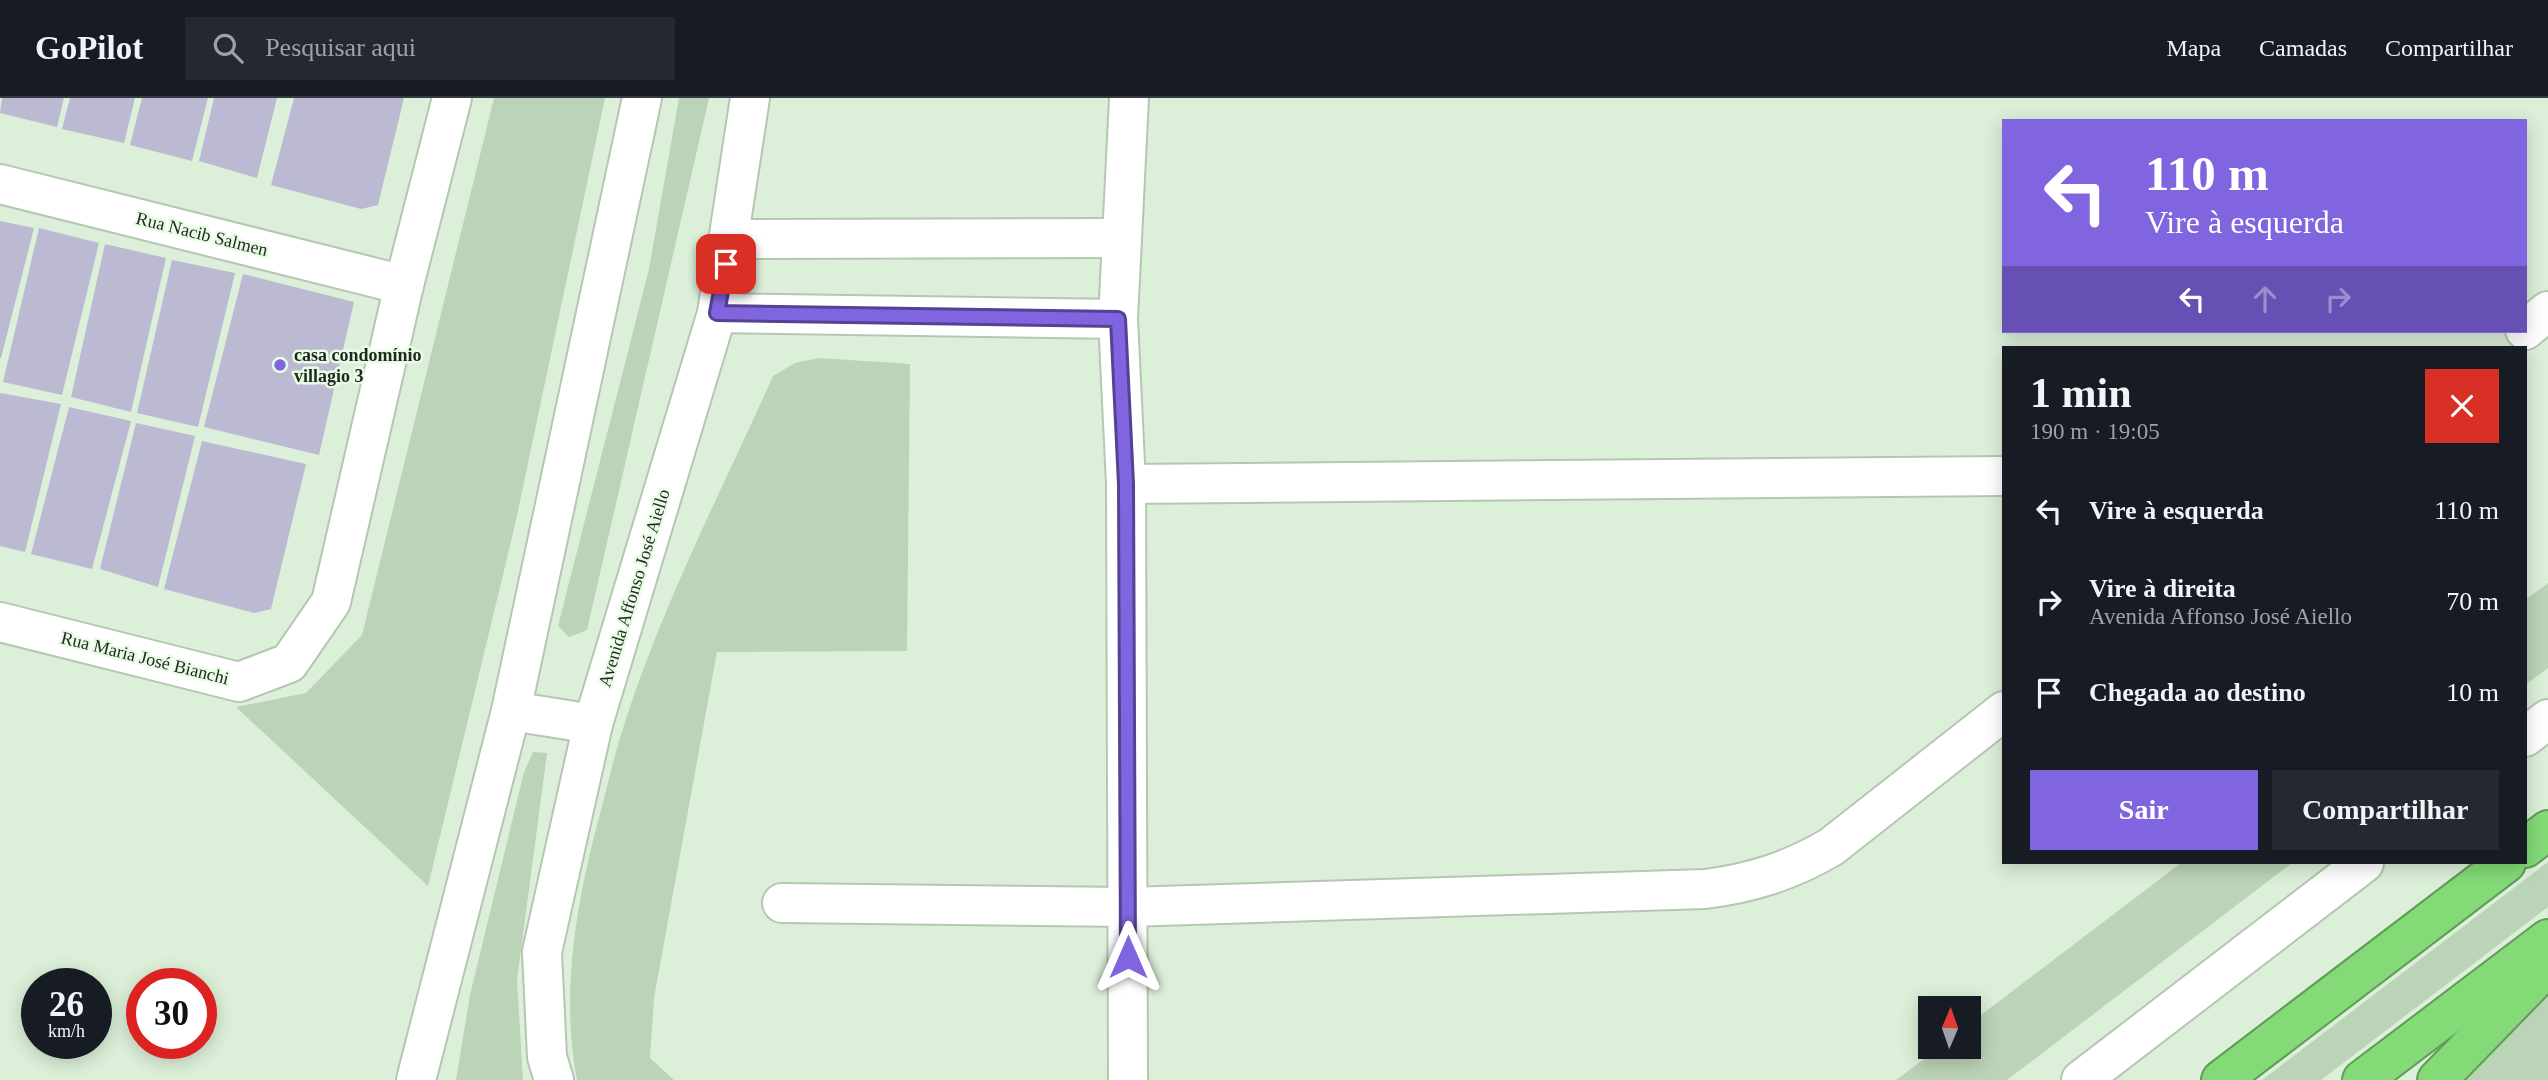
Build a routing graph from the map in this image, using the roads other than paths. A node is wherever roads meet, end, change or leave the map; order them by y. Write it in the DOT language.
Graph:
graph roads {
  1 [pos="452,98"];
  2 [pos="642,98"];
  3 [pos="750,98"];
  4 [pos="1129,98"];
  5 [pos="0,184"];
  6 [pos="1122,238"];
  7 [pos="731,239"];
  8 [pos="404,285"];
  9 [pos="2548,311"];
  10 [pos="717,313"];
  11 [pos="1118,319"];
  12 [pos="2527,328"];
  13 [pos="2521,333"];
  14 [pos="2505,346"];
  15 [pos="2002,476"];
  16 [pos="1126,484"];
  17 [pos="0,622"];
  18 [pos="511,711"];
  19 [pos="2002,713"];
  20 [pos="2548,719"];
  21 [pos="593,724"];
  22 [pos="2527,735"];
  23 [pos="2548,831"];
  24 [pos="2527,847"];
  25 [pos="2363,864"];
  26 [pos="2505,864"];
  27 [pos="782,903"];
  28 [pos="1127,907"];
  29 [pos="2548,939"];
  30 [pos="2548,966"];
  31 [pos="416,1080"];
  32 [pos="554,1080"];
  33 [pos="1128,1080"];
  34 [pos="2081,1080"];
  35 [pos="2221,1080"];
  36 [pos="2362,1080"];
  37 [pos="2437,1080"];
  1 -- 8 [label="street"];
  2 -- 18 [label="street"];
  3 -- 7 [label="street, Avenida Affonso José Aiello"];
  4 -- 6 [label="street"];
  5 -- 8 [label="street, Rua Nacib Salmen"];
  6 -- 7 [label="street"];
  6 -- 11 [label="street"];
  7 -- 10 [label="street, Avenida Affonso José Aiello"];
  8 -- 17 [label="street, Rua Maria José Bianchi"];
  9 -- 12 [label="street"];
  10 -- 11 [label="street"];
  10 -- 21 [label="street, Avenida Affonso José Aiello"];
  11 -- 16 [label="street"];
  13 -- 14 [label="street"];
  15 -- 16 [label="street"];
  16 -- 28 [label="street"];
  18 -- 21 [label="street"];
  18 -- 31 [label="street"];
  19 -- 28 [label="street"];
  20 -- 22 [label="street"];
  21 -- 32 [label="street, Avenida Affonso José Aiello"];
  23 -- 24 [label="highway"];
  25 -- 34 [label="street"];
  26 -- 35 [label="highway"];
  27 -- 28 [label="street"];
  28 -- 33 [label="street"];
  29 -- 36 [label="highway"];
  30 -- 37 [label="highway"];
}
